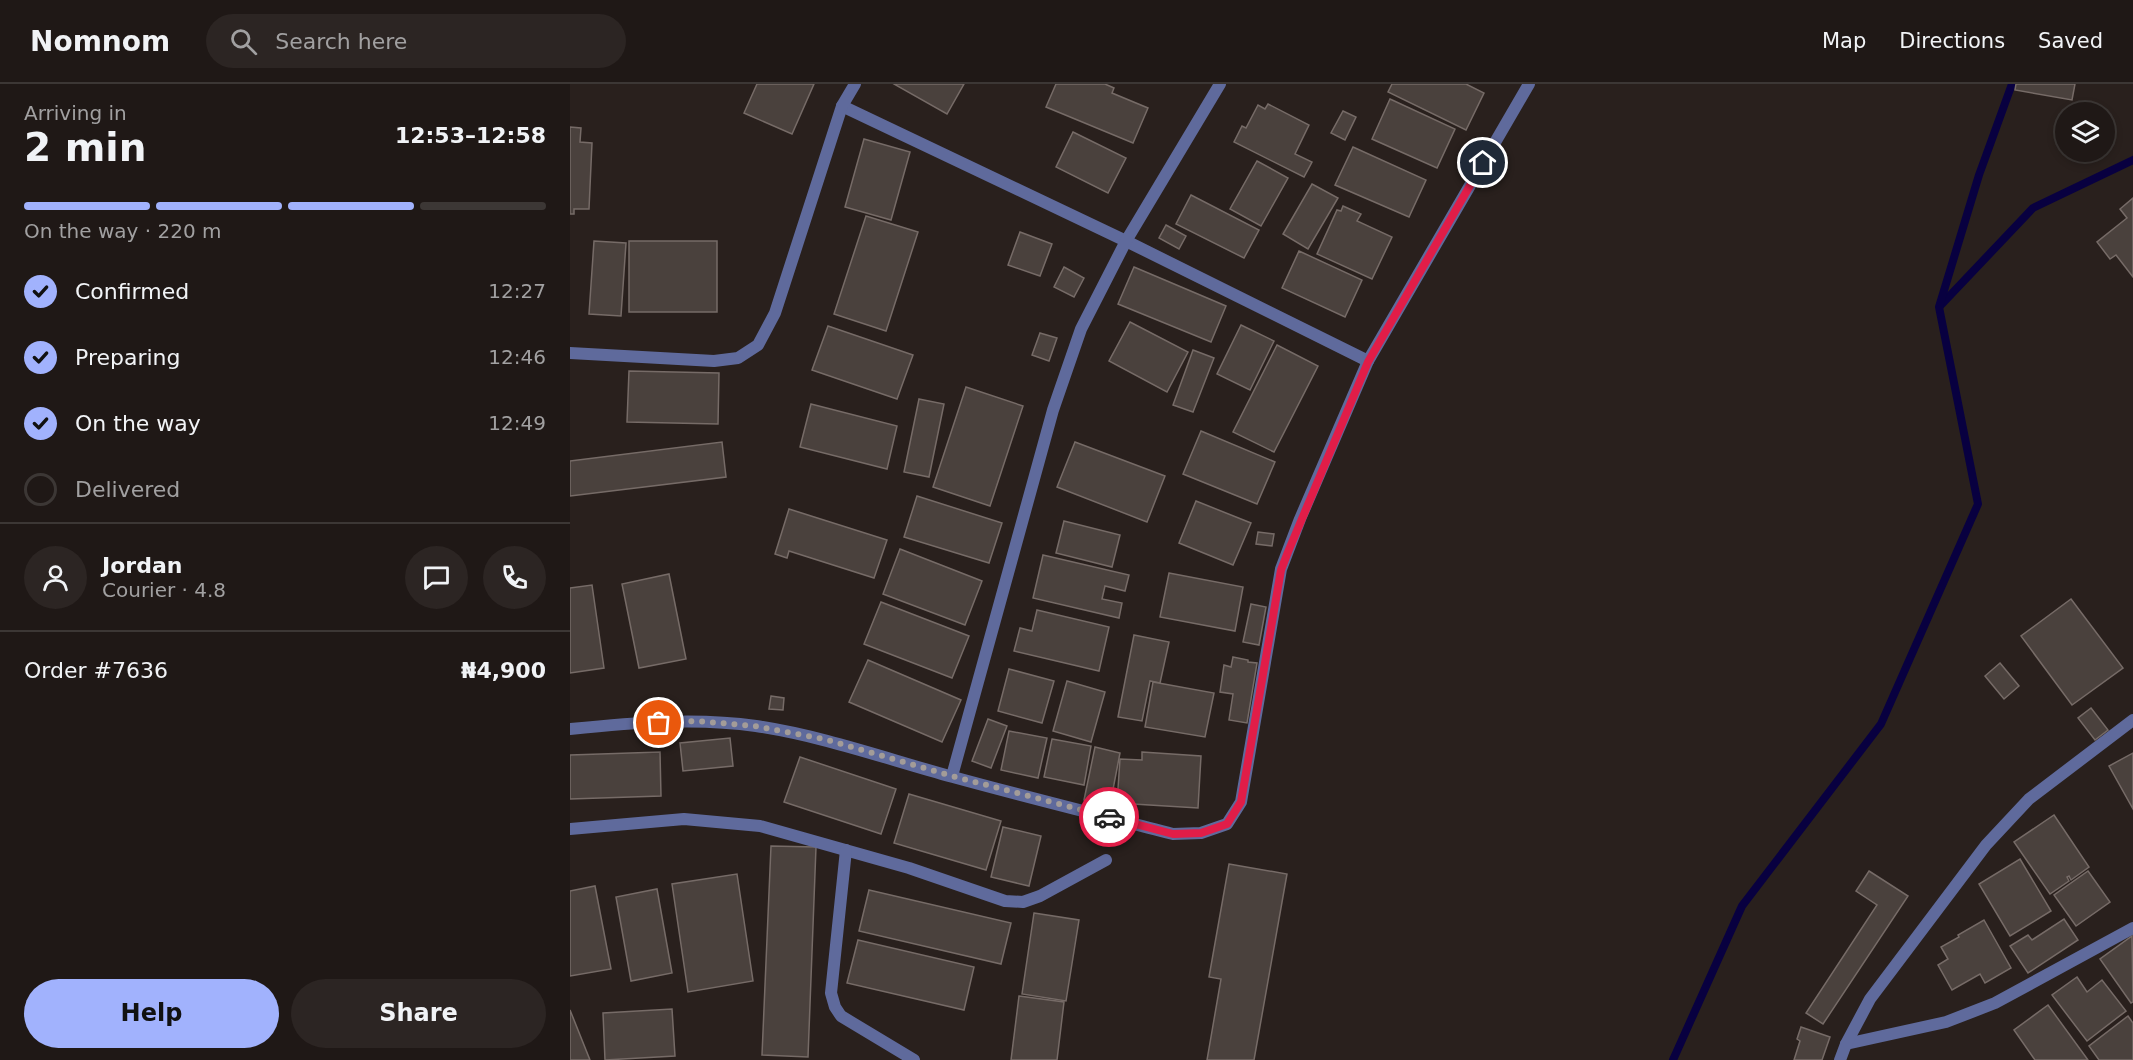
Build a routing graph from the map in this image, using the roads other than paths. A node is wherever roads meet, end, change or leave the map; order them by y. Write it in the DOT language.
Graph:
graph roads {
  1 [pos="855,84"];
  2 [pos="1220,84"];
  3 [pos="1529,84"];
  4 [pos="842,106"];
  5 [pos="1126,241"];
  6 [pos="570,353"];
  7 [pos="1368,362"];
  8 [pos="2133,720"];
  9 [pos="570,729"];
  10 [pos="952,776"];
  11 [pos="570,829"];
  12 [pos="846,850"];
  13 [pos="1106,860"];
  14 [pos="2133,928"];
  15 [pos="1846,1044"];
  16 [pos="914,1060"];
  17 [pos="1840,1060"];
  1 -- 4 [label="street"];
  2 -- 5 [label="street"];
  3 -- 7 [label="street"];
  4 -- 5 [label="street"];
  4 -- 6 [label="street"];
  5 -- 7 [label="street"];
  5 -- 10 [label="street"];
  7 -- 10 [label="street"];
  8 -- 15 [label="street"];
  9 -- 10 [label="street"];
  11 -- 12 [label="street"];
  12 -- 13 [label="street"];
  12 -- 16 [label="street"];
  14 -- 15 [label="street"];
  15 -- 17 [label="street"];
}
